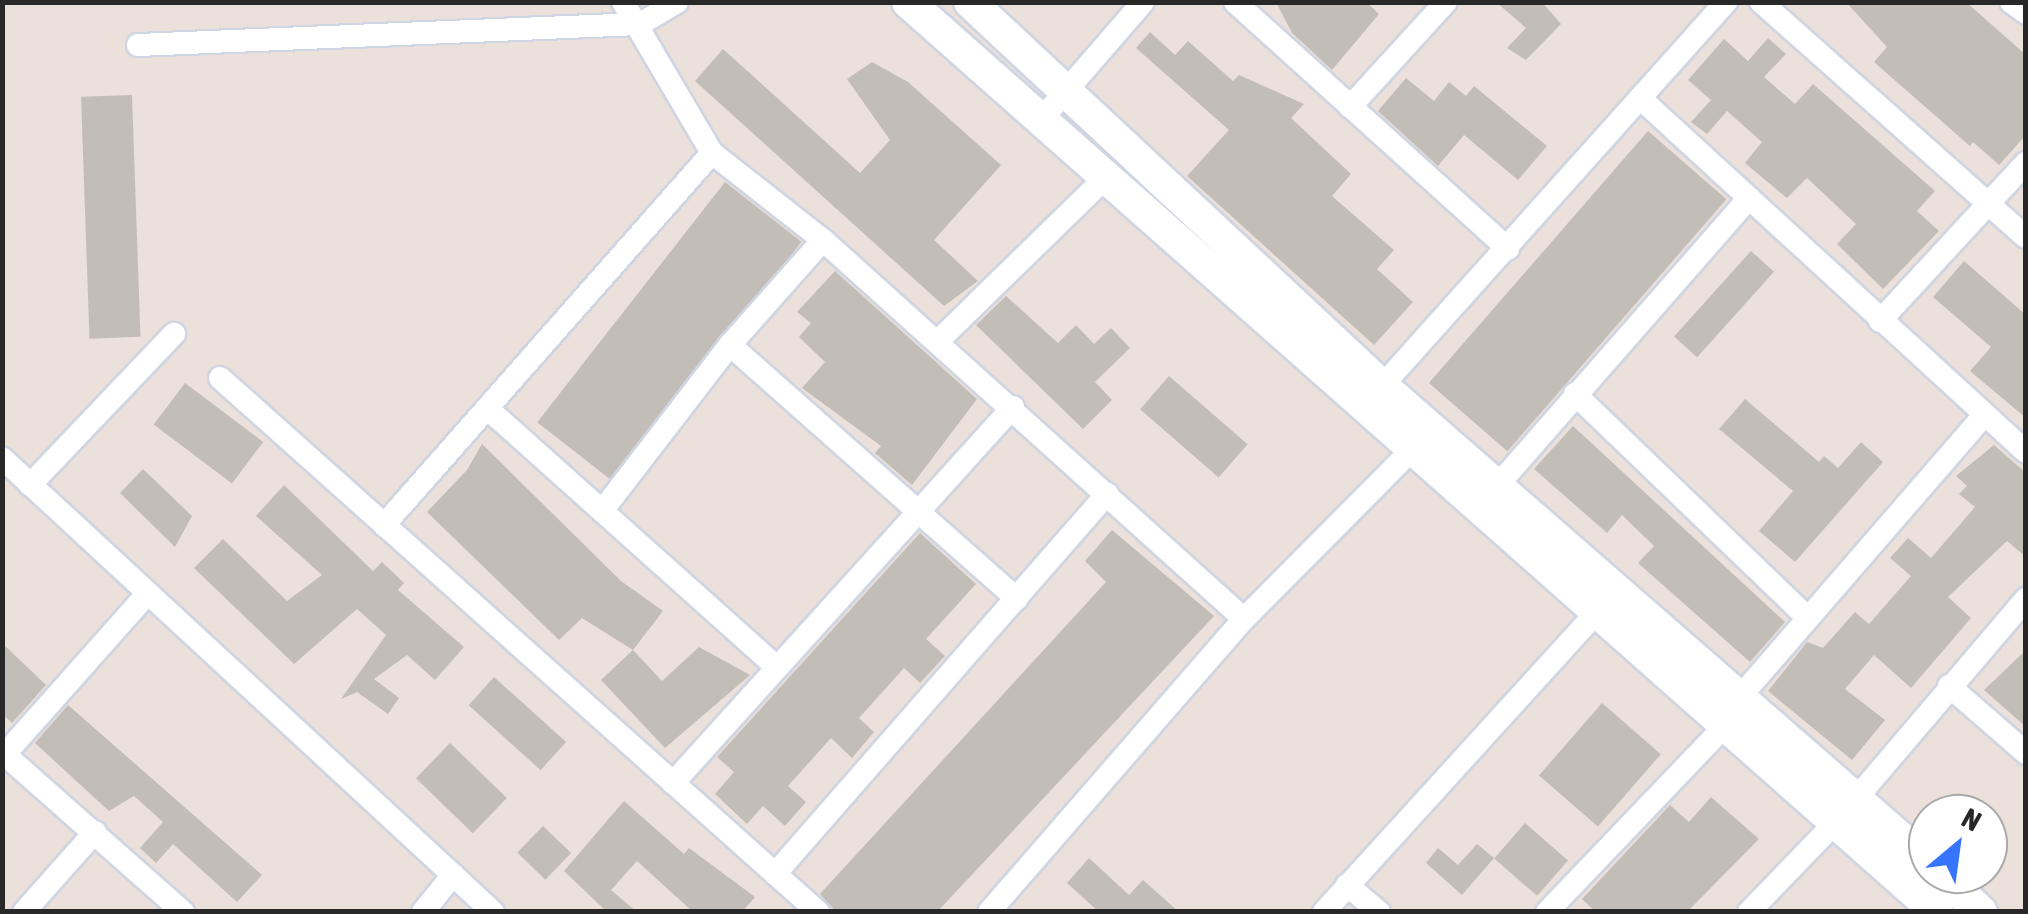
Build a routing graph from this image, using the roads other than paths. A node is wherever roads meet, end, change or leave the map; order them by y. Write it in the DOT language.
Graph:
graph roads {
  1 [pos="623,2"];
  2 [pos="678,2"];
  3 [pos="908,2"];
  4 [pos="970,2"];
  5 [pos="1143,2"];
  6 [pos="1446,2"];
  7 [pos="1726,2"];
  8 [pos="1760,2"];
  9 [pos="2010,2"];
  10 [pos="1247,7"];
  11 [pos="2026,13"];
  12 [pos="640,24"];
  13 [pos="138,45"];
  14 [pos="1067,90"];
  15 [pos="1640,98"];
  16 [pos="1350,106"];
  17 [pos="1040,121"];
  18 [pos="712,152"];
  19 [pos="2026,163"];
  20 [pos="1105,178"];
  21 [pos="1749,198"];
  22 [pos="1987,204"];
  23 [pos="2026,237"];
  24 [pos="823,240"];
  25 [pos="1508,249"];
  26 [pos="1880,321"];
  27 [pos="174,334"];
  28 [pos="938,341"];
  29 [pos="730,345"];
  30 [pos="220,378"];
  31 [pos="1382,386"];
  32 [pos="1574,394"];
  33 [pos="1013,407"];
  34 [pos="488,409"];
  35 [pos="1983,416"];
  36 [pos="1412,450"];
  37 [pos="2026,452"];
  38 [pos="2,458"];
  39 [pos="30,485"];
  40 [pos="1498,486"];
  41 [pos="1107,494"];
  42 [pos="602,511"];
  43 [pos="916,511"];
  44 [pos="384,524"];
  45 [pos="147,594"];
  46 [pos="1017,598"];
  47 [pos="2026,599"];
  48 [pos="1596,612"];
  49 [pos="1805,615"];
  50 [pos="1244,619"];
  51 [pos="777,667"];
  52 [pos="1948,686"];
  53 [pos="1733,711"];
  54 [pos="4,753"];
  55 [pos="2026,753"];
  56 [pos="673,783"];
  57 [pos="1846,807"];
  58 [pos="95,832"];
  59 [pos="1908,849"];
  60 [pos="775,874"];
  61 [pos="453,875"];
  62 [pos="1347,885"];
  63 [pos="1962,894"];
  64 [pos="24,912"];
  65 [pos="183,912"];
  66 [pos="423,912"];
  67 [pos="493,912"];
  68 [pos="818,912"];
  69 [pos="989,912"];
  70 [pos="1324,912"];
  71 [pos="1379,912"];
  72 [pos="1547,912"];
  73 [pos="1749,912"];
  74 [pos="1937,912"];
  75 [pos="1981,912"];
  1 -- 12 [label="street"];
  2 -- 12 [label="street"];
  3 -- 17 [label="street"];
  4 -- 14 [label="street"];
  5 -- 14 [label="street"];
  6 -- 16 [label="street"];
  7 -- 15 [label="street"];
  8 -- 22 [label="street"];
  9 -- 11 [label="street"];
  10 -- 16 [label="street"];
  12 -- 13 [label="street"];
  12 -- 18 [label="street"];
  14 -- 17 [label="street"];
  14 -- 31 [label="street"];
  15 -- 21 [label="street"];
  15 -- 25 [label="street"];
  16 -- 25 [label="street"];
  17 -- 20 [label="street"];
  18 -- 24 [label="street"];
  18 -- 34 [label="street"];
  19 -- 22 [label="street"];
  20 -- 28 [label="street"];
  20 -- 36 [label="street"];
  21 -- 26 [label="street"];
  21 -- 32 [label="street"];
  22 -- 23 [label="street"];
  22 -- 26 [label="street"];
  24 -- 28 [label="street"];
  24 -- 29 [label="street"];
  25 -- 31 [label="street"];
  26 -- 35 [label="street"];
  27 -- 39 [label="street"];
  28 -- 33 [label="street"];
  29 -- 42 [label="street"];
  29 -- 43 [label="street"];
  30 -- 44 [label="street"];
  31 -- 40 [label="street"];
  32 -- 40 [label="street"];
  32 -- 49 [label="street"];
  33 -- 41 [label="street"];
  33 -- 43 [label="street"];
  34 -- 42 [label="street"];
  34 -- 44 [label="street"];
  35 -- 37 [label="street"];
  35 -- 49 [label="street"];
  36 -- 48 [label="street"];
  36 -- 50 [label="street"];
  38 -- 39 [label="street"];
  39 -- 45 [label="street"];
  40 -- 53 [label="street"];
  41 -- 46 [label="street"];
  41 -- 50 [label="street"];
  42 -- 51 [label="street"];
  43 -- 46 [label="street"];
  43 -- 51 [label="street"];
  44 -- 56 [label="street"];
  45 -- 54 [label="street"];
  45 -- 61 [label="street"];
  46 -- 60 [label="street"];
  47 -- 52 [label="street"];
  48 -- 53 [label="street"];
  48 -- 62 [label="street"];
  49 -- 53 [label="street"];
  50 -- 69 [label="street"];
  51 -- 56 [label="street"];
  52 -- 55 [label="street"];
  52 -- 57 [label="street"];
  53 -- 57 [label="street"];
  53 -- 72 [label="street"];
  54 -- 58 [label="street"];
  56 -- 60 [label="street"];
  57 -- 59 [label="street"];
  57 -- 73 [label="street"];
  57 -- 74 [label="street"];
  58 -- 64 [label="street"];
  58 -- 65 [label="street"];
  60 -- 68 [label="street"];
  61 -- 66 [label="street"];
  61 -- 67 [label="street"];
  62 -- 70 [label="street"];
  62 -- 71 [label="street"];
  63 -- 75 [label="street"];
}
